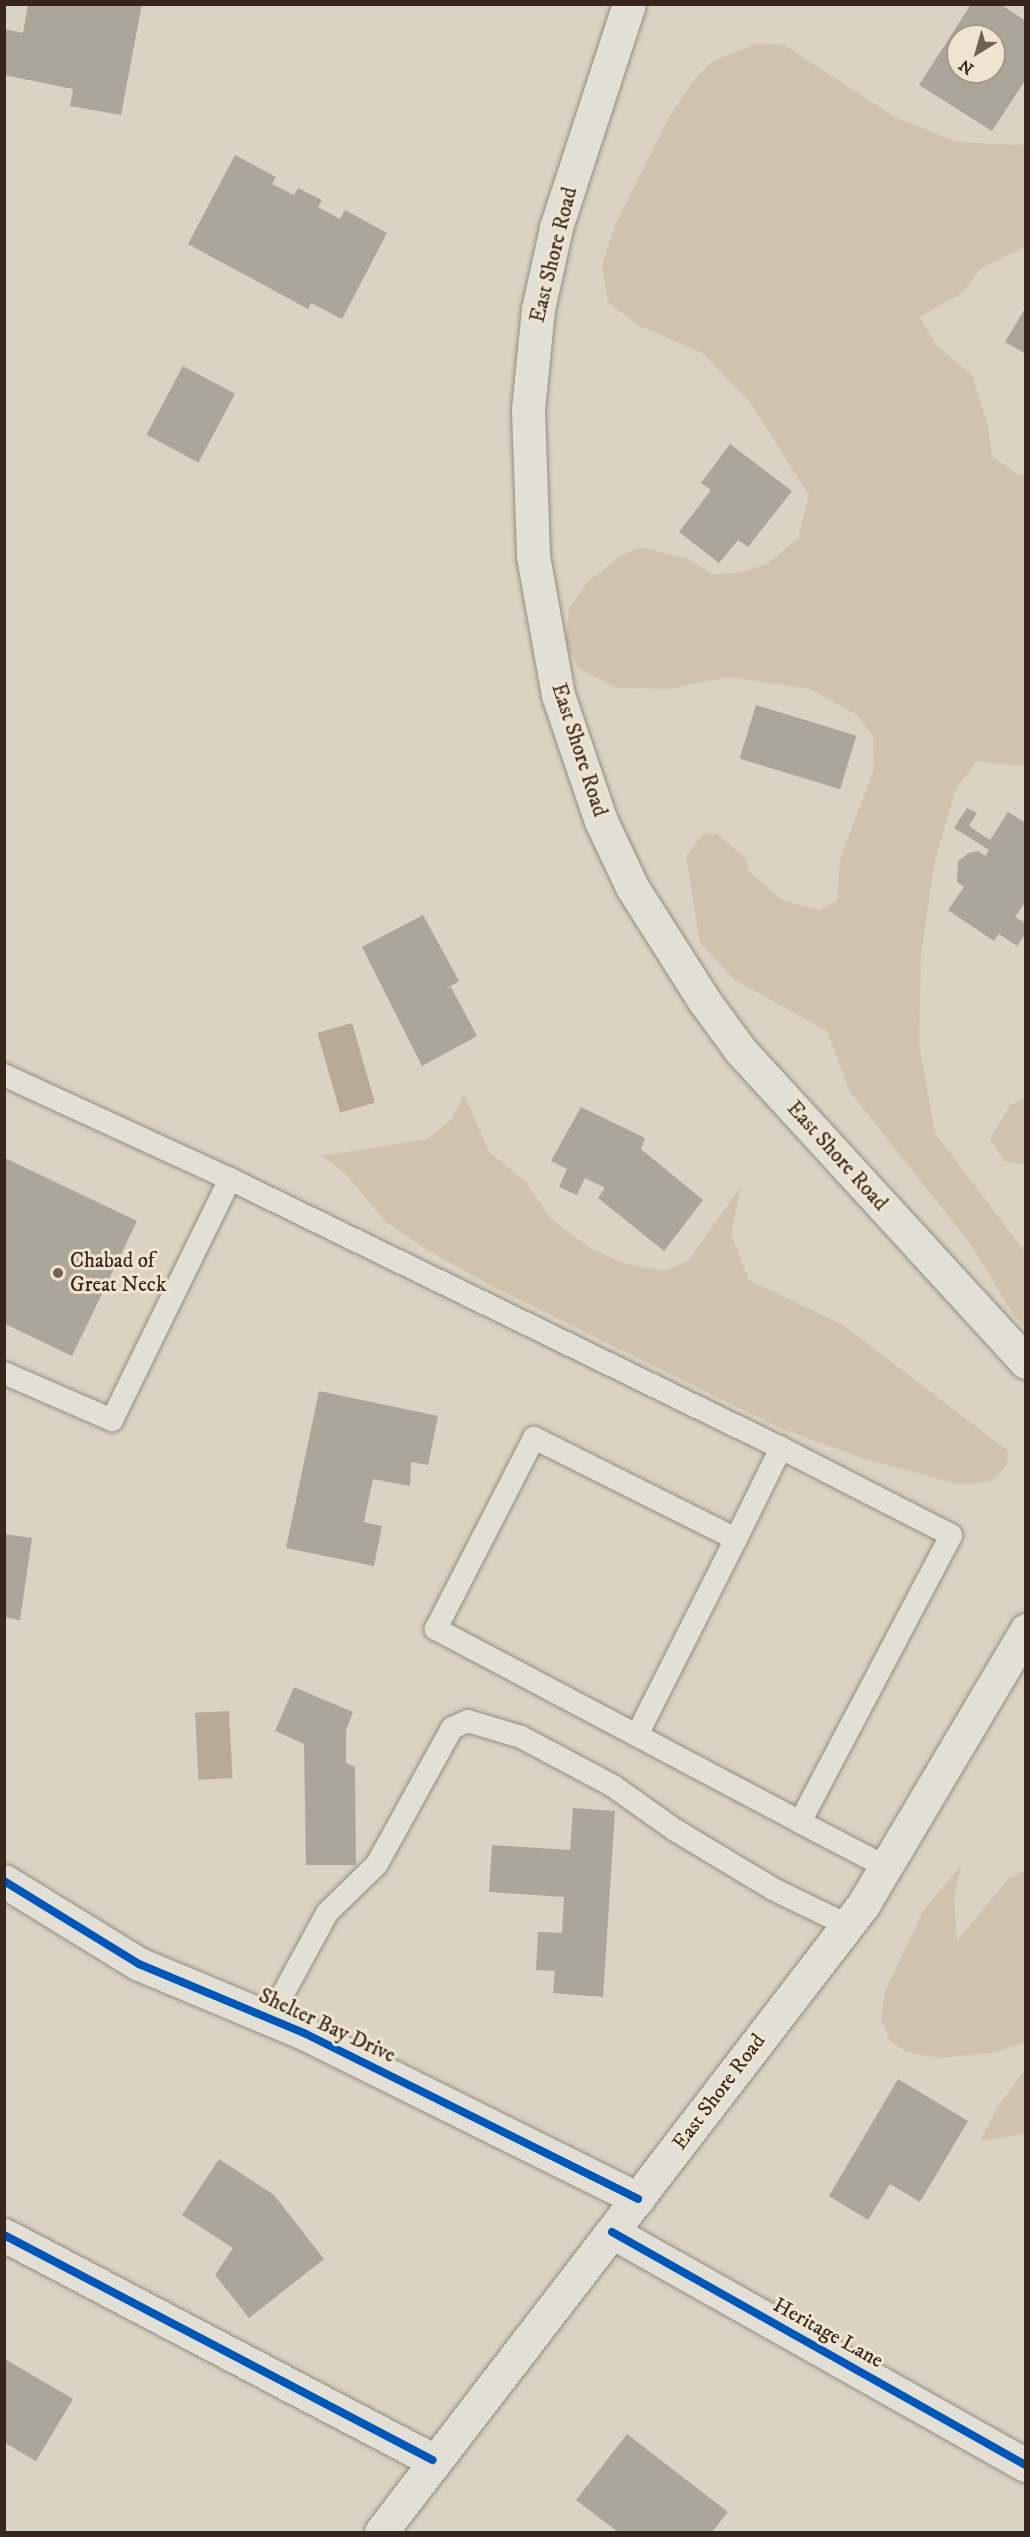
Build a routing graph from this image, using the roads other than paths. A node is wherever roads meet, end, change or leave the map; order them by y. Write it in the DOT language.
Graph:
graph roads {
  1 [pos="629,4"];
  2 [pos="4,1075"];
  3 [pos="230,1179"];
  4 [pos="1026,1362"];
  5 [pos="4,1373"];
  6 [pos="781,1448"];
  7 [pos="736,1539"];
  8 [pos="1026,1630"];
  9 [pos="637,1735"];
  10 [pos="800,1822"];
  11 [pos="886,1867"];
  12 [pos="4,1881"];
  13 [pos="847,1925"];
  14 [pos="270,2018"];
  15 [pos="638,2199"];
  16 [pos="612,2232"];
  17 [pos="4,2235"];
  18 [pos="433,2460"];
  19 [pos="1026,2465"];
  20 [pos="381,2532"];
  1 -- 4 [label="main road, East Shore Road"];
  2 -- 3 [label="lane"];
  3 -- 5 [label="lane"];
  3 -- 6 [label="lane"];
  6 -- 7 [label="lane"];
  6 -- 10 [label="lane"];
  7 -- 9 [label="lane"];
  7 -- 9 [label="lane"];
  8 -- 11 [label="main road, East Shore Road"];
  9 -- 10 [label="lane"];
  10 -- 11 [label="lane"];
  11 -- 13 [label="main road, East Shore Road"];
  12 -- 14 [label="main road, Shelter Bay Drive"];
  13 -- 14 [label="lane"];
  13 -- 15 [label="main road, East Shore Road"];
  14 -- 15 [label="main road, Shelter Bay Drive"];
  15 -- 16 [label="main road, East Shore Road"];
  16 -- 18 [label="main road, East Shore Road"];
  16 -- 19 [label="main road, Heritage Lane"];
  17 -- 18 [label="main road"];
  18 -- 20 [label="main road, East Shore Road"];
}
